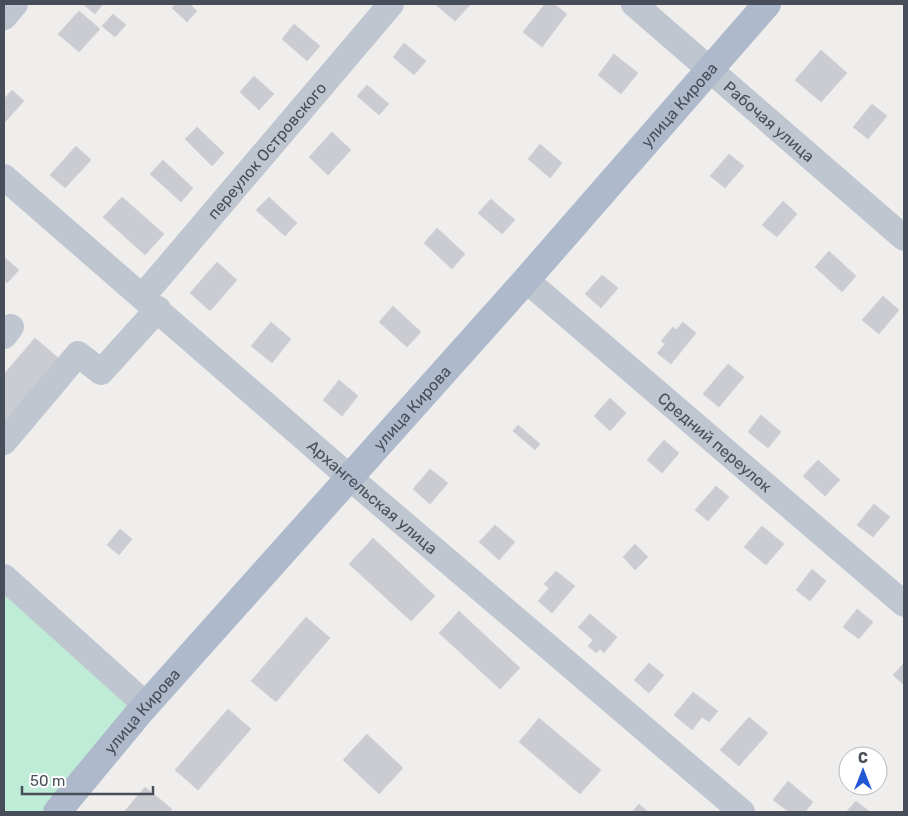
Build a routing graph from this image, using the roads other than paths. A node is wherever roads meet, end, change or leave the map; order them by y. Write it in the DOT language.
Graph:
graph roads {
  1 [pos="15,4"];
  2 [pos="391,4"];
  3 [pos="634,4"];
  4 [pos="767,4"];
  5 [pos="4,17"];
  6 [pos="709,69"];
  7 [pos="4,177"];
  8 [pos="904,238"];
  9 [pos="526,280"];
  10 [pos="150,303"];
  11 [pos="4,442"];
  12 [pos="349,477"];
  13 [pos="4,577"];
  14 [pos="904,604"];
  15 [pos="146,705"];
  16 [pos="57,812"];
  17 [pos="742,812"];
  1 -- 5 [label="street"];
  2 -- 10 [label="street, переулок Островского"];
  3 -- 6 [label="street, Рабочая улица"];
  4 -- 6 [label="main road, улица Кирова"];
  6 -- 8 [label="street, Рабочая улица"];
  6 -- 9 [label="main road, улица Кирова"];
  7 -- 10 [label="street, Архангельская улица"];
  9 -- 12 [label="main road, улица Кирова"];
  9 -- 14 [label="street, Средний переулок"];
  10 -- 11 [label="street, переулок Островского"];
  10 -- 12 [label="street, Архангельская улица"];
  12 -- 15 [label="main road, улица Кирова"];
  12 -- 17 [label="street, Архангельская улица"];
  13 -- 15 [label="street"];
  15 -- 16 [label="main road, улица Кирова"];
}
